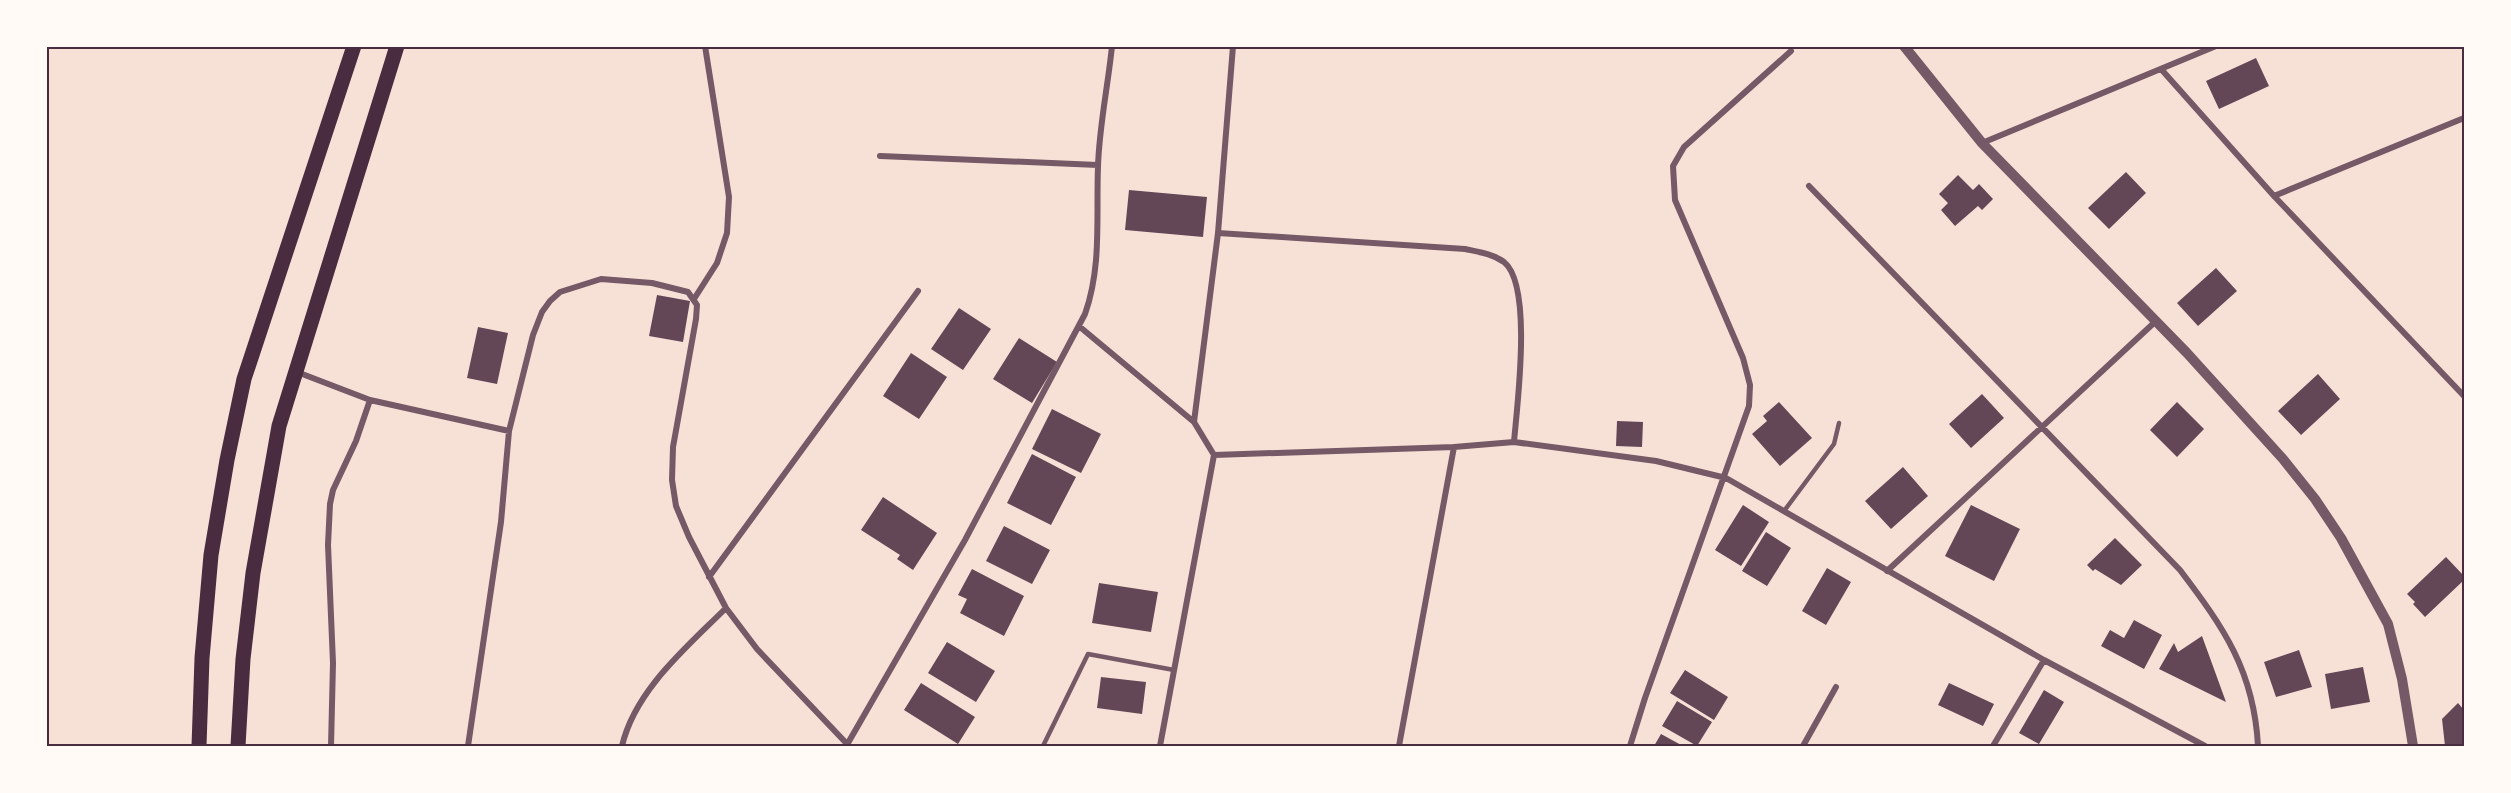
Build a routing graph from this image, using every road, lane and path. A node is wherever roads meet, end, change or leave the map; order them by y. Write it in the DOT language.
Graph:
graph roads {
  1 [pos="354,46"];
  2 [pos="397,46"];
  3 [pos="705,46"];
  4 [pos="1112,46"];
  5 [pos="1233,46"];
  6 [pos="1904,46"];
  7 [pos="2212,47"];
  8 [pos="1791,51"];
  9 [pos="2162,69"];
  10 [pos="2464,118"];
  11 [pos="1983,143"];
  12 [pos="880,156"];
  13 [pos="1098,165"];
  14 [pos="1809,186"];
  15 [pos="2274,196"];
  16 [pos="1218,233"];
  17 [pos="918,291"];
  18 [pos="694,299"];
  19 [pos="2156,321"];
  20 [pos="1080,327"];
  21 [pos="294,371"];
  22 [pos="2464,396"];
  23 [pos="370,400"];
  24 [pos="1194,422"];
  25 [pos="1839,423"];
  26 [pos="2041,429"];
  27 [pos="510,431"];
  28 [pos="1514,442"];
  29 [pos="1454,447"];
  30 [pos="1214,454"];
  31 [pos="1726,478"];
  32 [pos="1784,511"];
  33 [pos="1887,571"];
  34 [pos="709,578"];
  35 [pos="726,608"];
  36 [pos="2044,660"];
  37 [pos="1174,670"];
  38 [pos="1836,687"];
  39 [pos="848,745"];
  40 [pos="199,747"];
  41 [pos="238,747"];
  42 [pos="331,747"];
  43 [pos="468,747"];
  44 [pos="622,747"];
  45 [pos="1043,747"];
  46 [pos="1160,747"];
  47 [pos="1399,747"];
  48 [pos="1630,747"];
  49 [pos="1803,747"];
  50 [pos="1993,747"];
  51 [pos="2205,747"];
  52 [pos="2258,747"];
  53 [pos="2413,747"];
  1 -- 40 [label="highway"];
  2 -- 21 [label="highway"];
  3 -- 18 [label="street"];
  4 -- 13 [label="street"];
  5 -- 16 [label="street"];
  6 -- 11 [label="street"];
  7 -- 9 [label="street"];
  8 -- 31 [label="street"];
  9 -- 11 [label="street"];
  9 -- 15 [label="street"];
  10 -- 15 [label="street"];
  11 -- 19 [label="street"];
  12 -- 13 [label="street"];
  13 -- 20 [label="street"];
  14 -- 26 [label="street"];
  15 -- 22 [label="street"];
  16 -- 24 [label="street"];
  16 -- 28 [label="street"];
  17 -- 34 [label="street"];
  18 -- 27 [label="street"];
  18 -- 34 [label="street"];
  19 -- 26 [label="street"];
  19 -- 53 [label="street"];
  20 -- 24 [label="street"];
  20 -- 39 [label="street"];
  21 -- 23 [label="street"];
  21 -- 41 [label="highway"];
  23 -- 27 [label="street"];
  23 -- 42 [label="street"];
  24 -- 30 [label="street"];
  25 -- 32 [label="lane"];
  26 -- 33 [label="street"];
  26 -- 52 [label="street"];
  27 -- 43 [label="street"];
  28 -- 29 [label="street"];
  28 -- 31 [label="street"];
  29 -- 30 [label="street"];
  29 -- 47 [label="street"];
  30 -- 37 [label="street"];
  31 -- 32 [label="street"];
  31 -- 48 [label="street"];
  32 -- 33 [label="street"];
  33 -- 36 [label="street"];
  34 -- 35 [label="street"];
  35 -- 39 [label="street"];
  35 -- 44 [label="street"];
  36 -- 50 [label="street"];
  36 -- 51 [label="street"];
  37 -- 45 [label="lane"];
  37 -- 46 [label="street"];
  38 -- 49 [label="street"];
}
